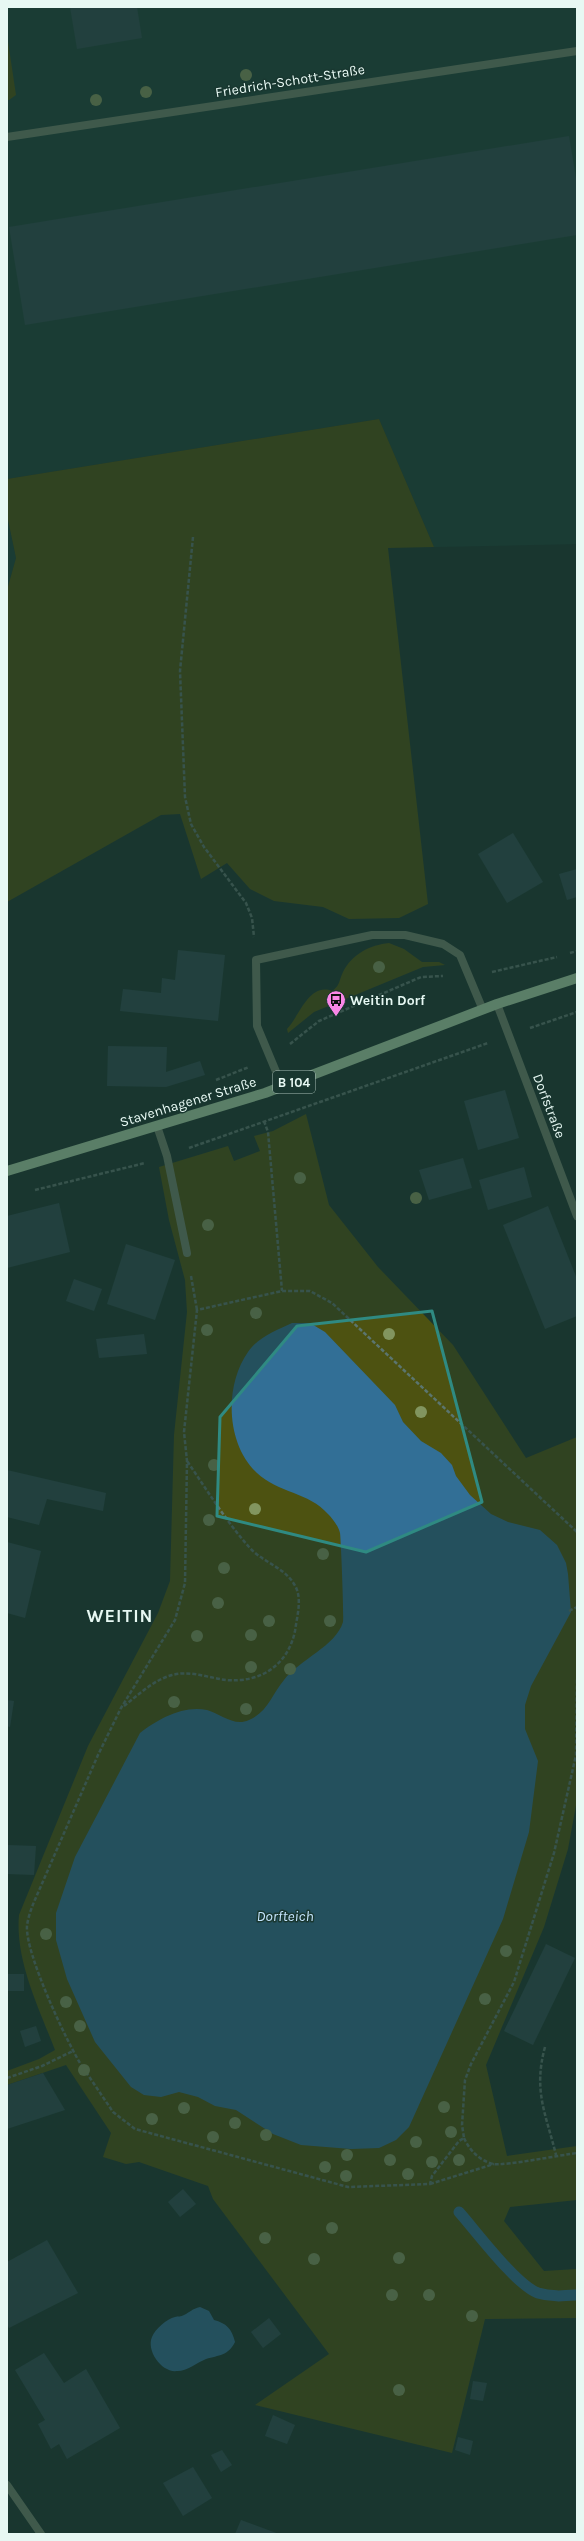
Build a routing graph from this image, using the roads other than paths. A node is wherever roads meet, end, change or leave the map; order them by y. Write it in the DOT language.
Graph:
graph roads {
  1 [pos="577,51"];
  2 [pos="7,137"];
  3 [pos="577,978"];
  4 [pos="497,1004"];
  5 [pos="483,1010"];
  6 [pos="282,1086"];
  7 [pos="157,1126"];
  8 [pos="7,1171"];
  9 [pos="577,1216"];
  10 [pos="187,1253"];
  11 [pos="7,2485"];
  12 [pos="41,2534"];
  1 -- 2 [label="street, Friedrich-Schott-Straße"];
  3 -- 4 [label="main road, Stavenhagener Straße / B 104"];
  4 -- 5 [label="main road, Stavenhagener Straße / B 104"];
  4 -- 9 [label="street, Dorfstraße"];
  5 -- 6 [label="main road, Stavenhagener Straße / B 104"];
  5 -- 6 [label="street"];
  6 -- 7 [label="main road, Stavenhagener Straße / B 104"];
  7 -- 8 [label="main road, Stavenhagener Straße / B 104"];
  7 -- 10 [label="street"];
  11 -- 12 [label="street"];
}
